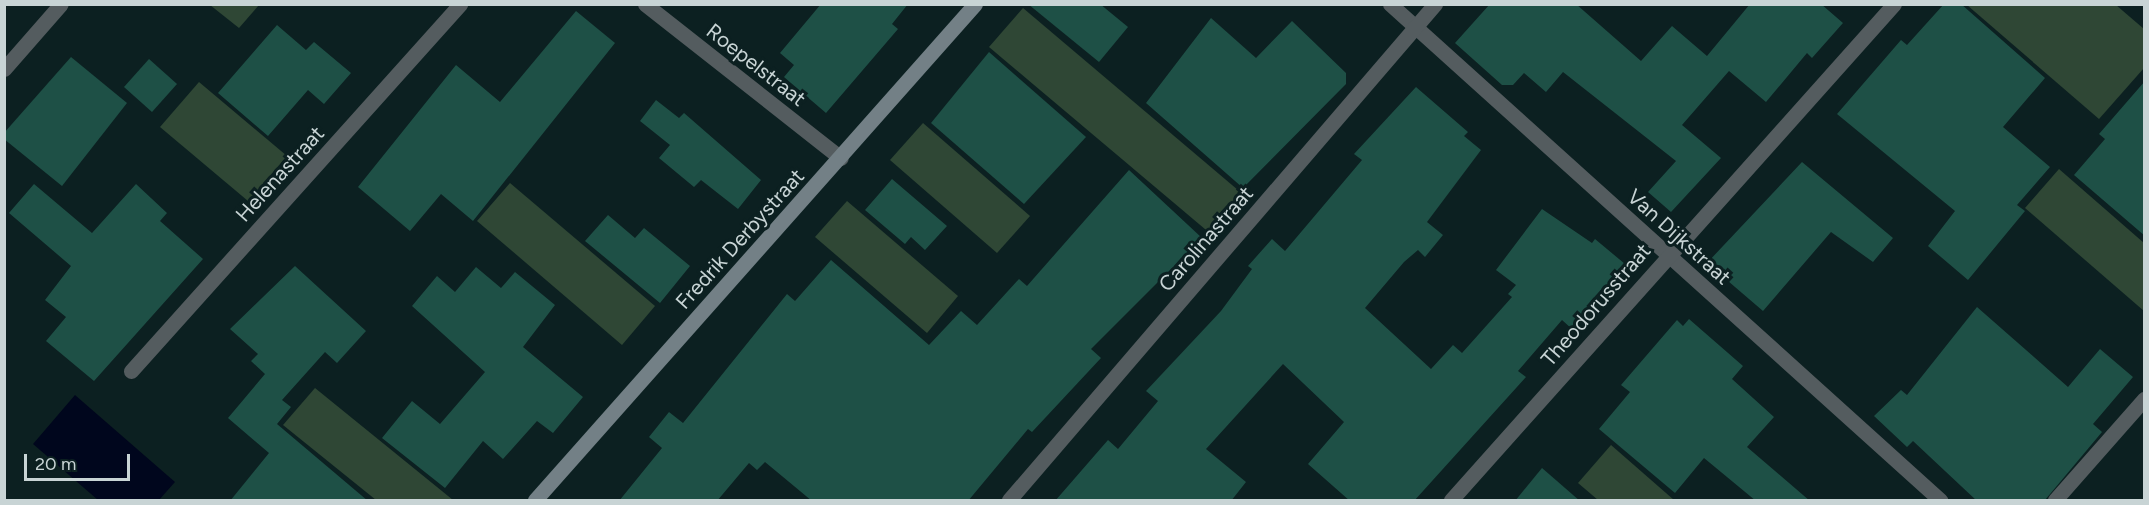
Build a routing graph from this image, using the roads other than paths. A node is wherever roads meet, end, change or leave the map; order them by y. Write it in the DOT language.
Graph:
graph roads {
  1 [pos="61,4"];
  2 [pos="460,4"];
  3 [pos="645,4"];
  4 [pos="975,4"];
  5 [pos="1390,4"];
  6 [pos="1435,4"];
  7 [pos="1894,4"];
  8 [pos="1415,26"];
  9 [pos="4,69"];
  10 [pos="841,158"];
  11 [pos="1668,255"];
  12 [pos="131,371"];
  13 [pos="2145,399"];
  14 [pos="535,501"];
  15 [pos="1009,501"];
  16 [pos="1451,501"];
  17 [pos="1940,501"];
  18 [pos="2055,501"];
  1 -- 9 [label="street"];
  2 -- 12 [label="street, Helenastraat"];
  3 -- 10 [label="street, Roepelstraat"];
  4 -- 10 [label="main road, Fredrik Derbystraat"];
  5 -- 8 [label="street, Van Dijkstraat"];
  6 -- 8 [label="street, Carolinastraat"];
  7 -- 11 [label="street, Theodorusstraat"];
  8 -- 11 [label="street, Van Dijkstraat"];
  8 -- 15 [label="street, Carolinastraat"];
  10 -- 14 [label="main road, Fredrik Derbystraat"];
  11 -- 16 [label="street, Theodorusstraat"];
  11 -- 17 [label="street, Van Dijkstraat"];
  13 -- 18 [label="street"];
}
